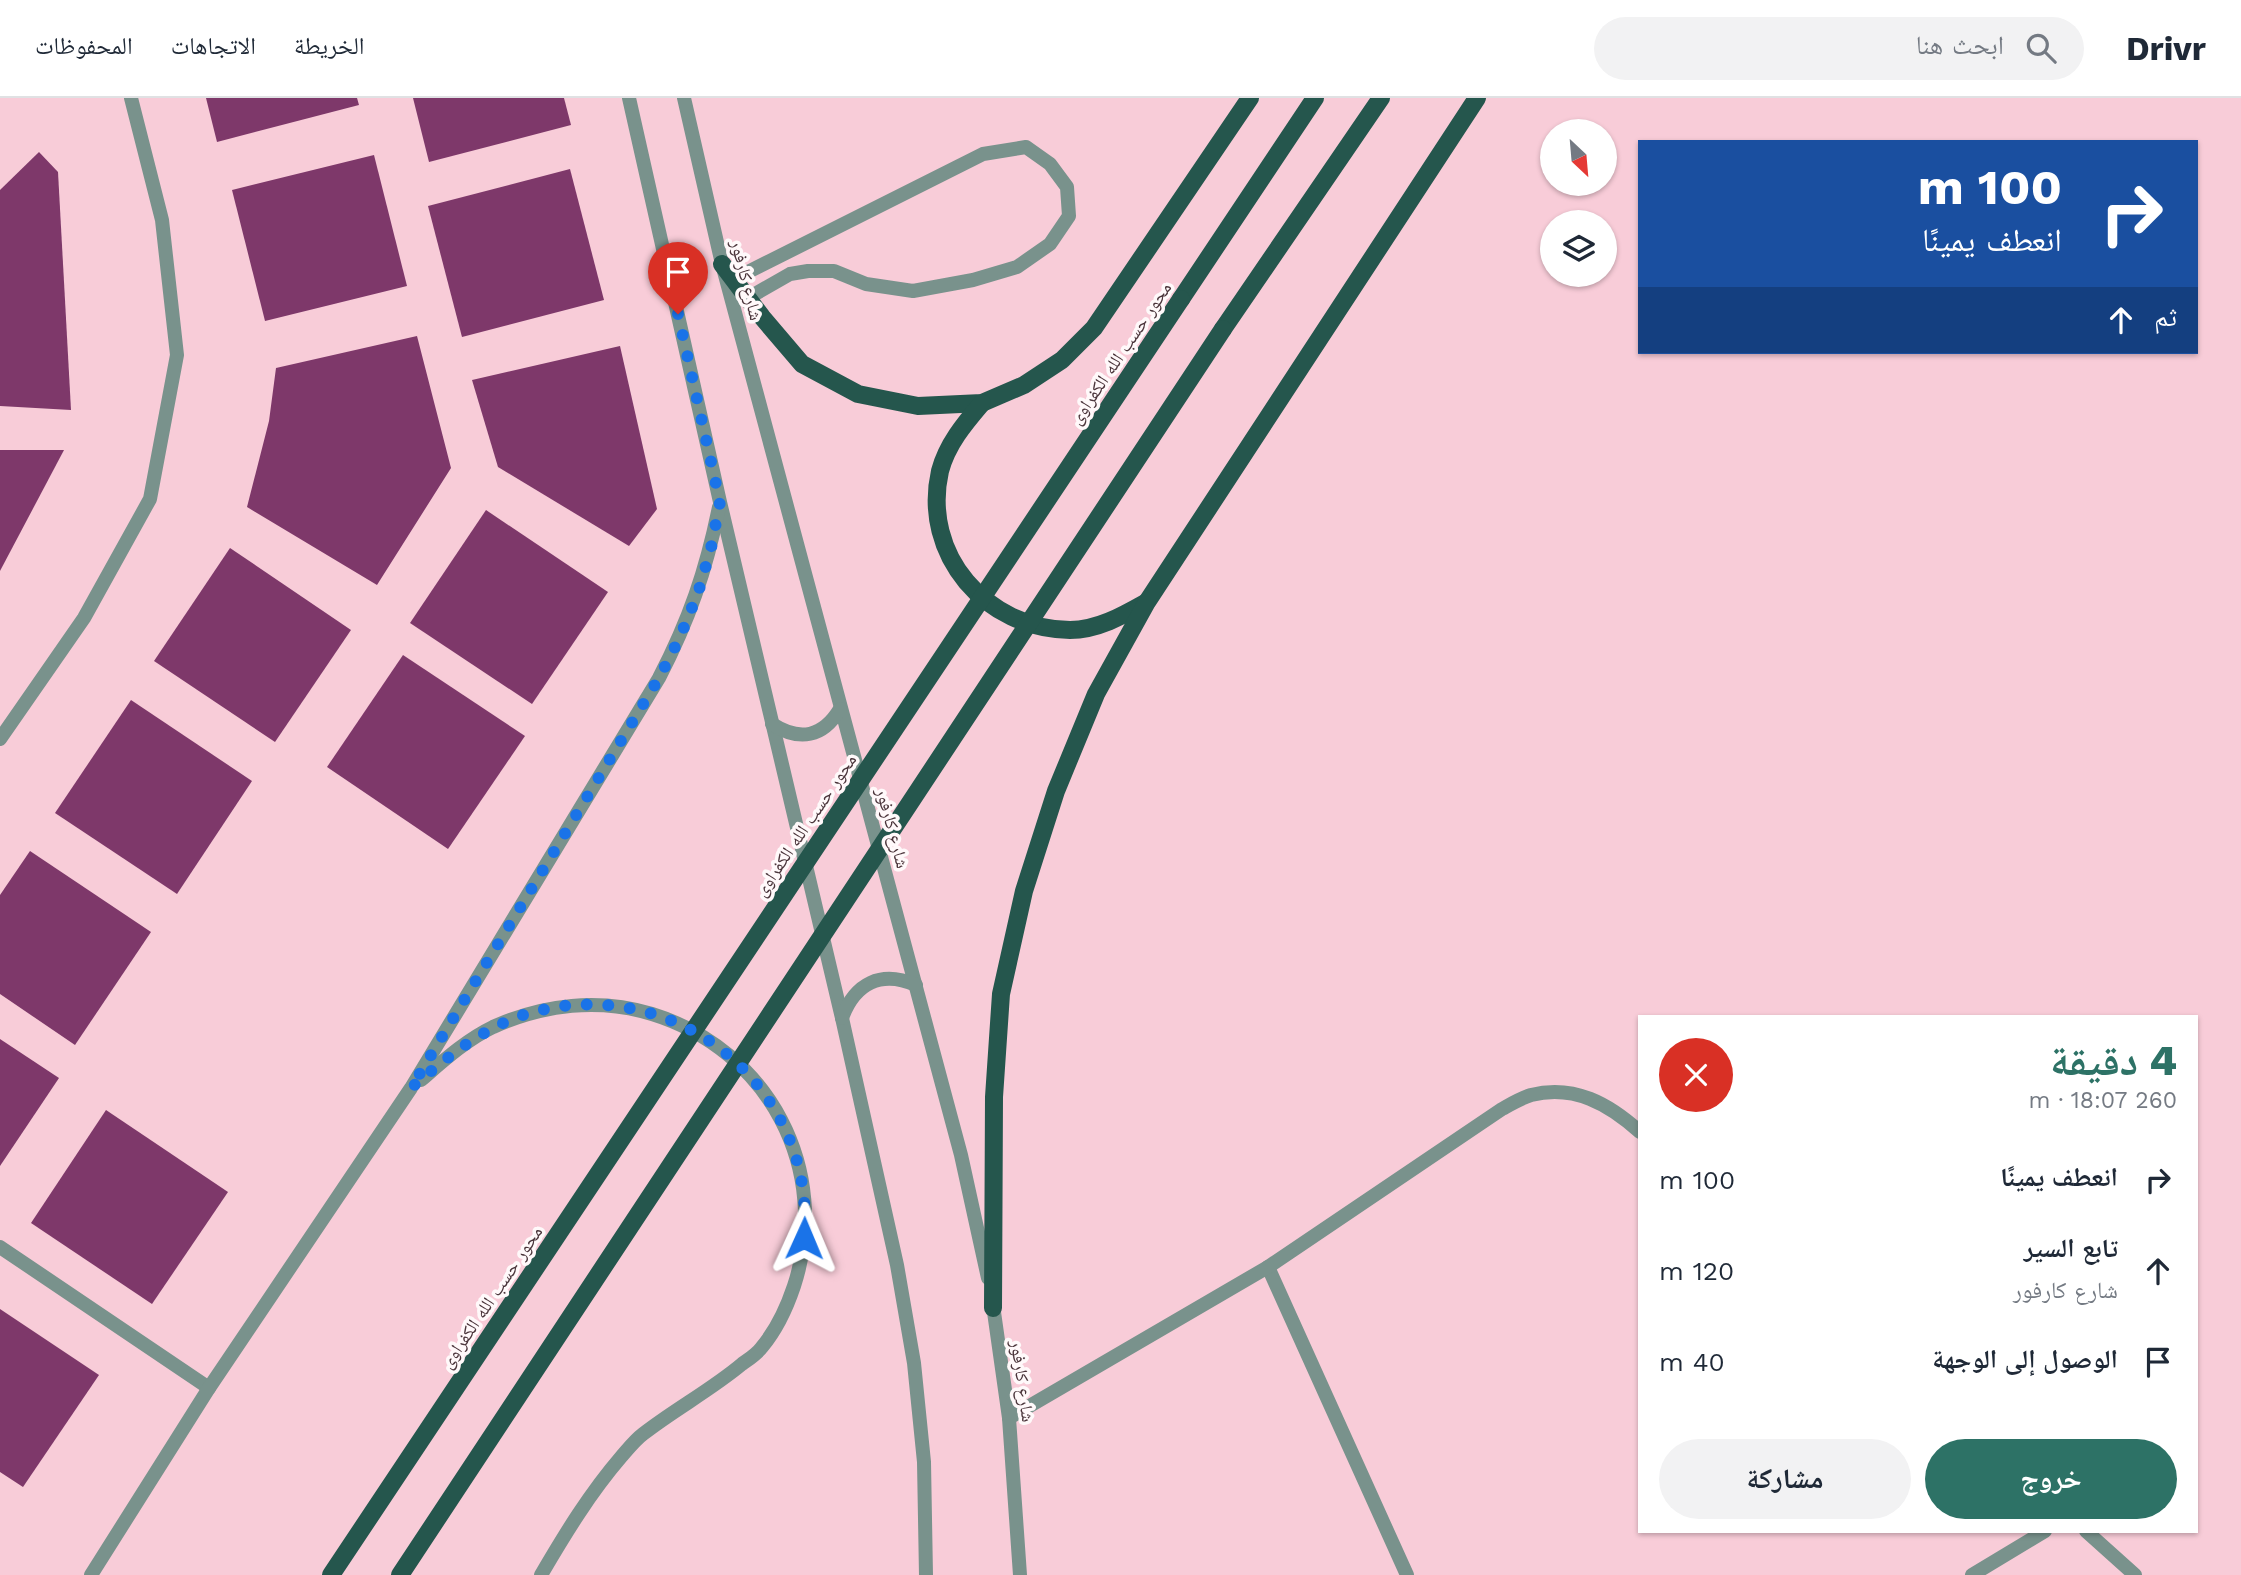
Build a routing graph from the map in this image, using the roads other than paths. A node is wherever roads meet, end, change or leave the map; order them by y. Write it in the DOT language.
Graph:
graph roads {
  1 [pos="131,98"];
  2 [pos="629,98"];
  3 [pos="684,98"];
  4 [pos="1250,98"];
  5 [pos="1315,98"];
  6 [pos="1381,98"];
  7 [pos="1477,98"];
  8 [pos="722,264"];
  9 [pos="734,279"];
  10 [pos="748,298"];
  11 [pos="982,403"];
  12 [pos="720,502"];
  13 [pos="1147,602"];
  14 [pos="840,709"];
  15 [pos="772,724"];
  16 [pos="0,739"];
  17 [pos="916,985"];
  18 [pos="842,1018"];
  19 [pos="411,1088"];
  20 [pos="1638,1130"];
  21 [pos="0,1247"];
  22 [pos="1268,1267"];
  23 [pos="993,1308"];
  24 [pos="209,1388"];
  25 [pos="1009,1418"];
  26 [pos="2042,1533"];
  27 [pos="2088,1533"];
  28 [pos="91,1575"];
  29 [pos="331,1575"];
  30 [pos="400,1575"];
  31 [pos="541,1575"];
  32 [pos="926,1575"];
  33 [pos="1020,1575"];
  34 [pos="1407,1575"];
  35 [pos="1972,1575"];
  36 [pos="2135,1575"];
  1 -- 16 [label="street"];
  2 -- 12 [label="street"];
  3 -- 8 [label="street, شارع كارفور"];
  4 -- 11 [label="main road"];
  5 -- 29 [label="main road, محور حسب الله الكفراوى, bridge"];
  6 -- 30 [label="main road, bridge"];
  7 -- 13 [label="main road"];
  8 -- 9 [label="main road"];
  8 -- 14 [label="street, شارع كارفور"];
  9 -- 10 [label="main road"];
  9 -- 10 [label="street"];
  10 -- 11 [label="main road"];
  11 -- 13 [label="main road"];
  12 -- 15 [label="street"];
  12 -- 19 [label="street"];
  13 -- 23 [label="main road"];
  14 -- 15 [label="street"];
  14 -- 17 [label="street, شارع كارفور"];
  15 -- 18 [label="street"];
  17 -- 18 [label="street"];
  17 -- 23 [label="street, شارع كارفور"];
  18 -- 32 [label="street"];
  19 -- 24 [label="street"];
  19 -- 31 [label="street"];
  20 -- 22 [label="street"];
  21 -- 24 [label="street"];
  22 -- 25 [label="street"];
  22 -- 34 [label="street"];
  23 -- 25 [label="street, شارع كارفور"];
  24 -- 28 [label="street"];
  25 -- 33 [label="street, شارع كارفور"];
  26 -- 35 [label="street"];
  27 -- 36 [label="street"];
}
